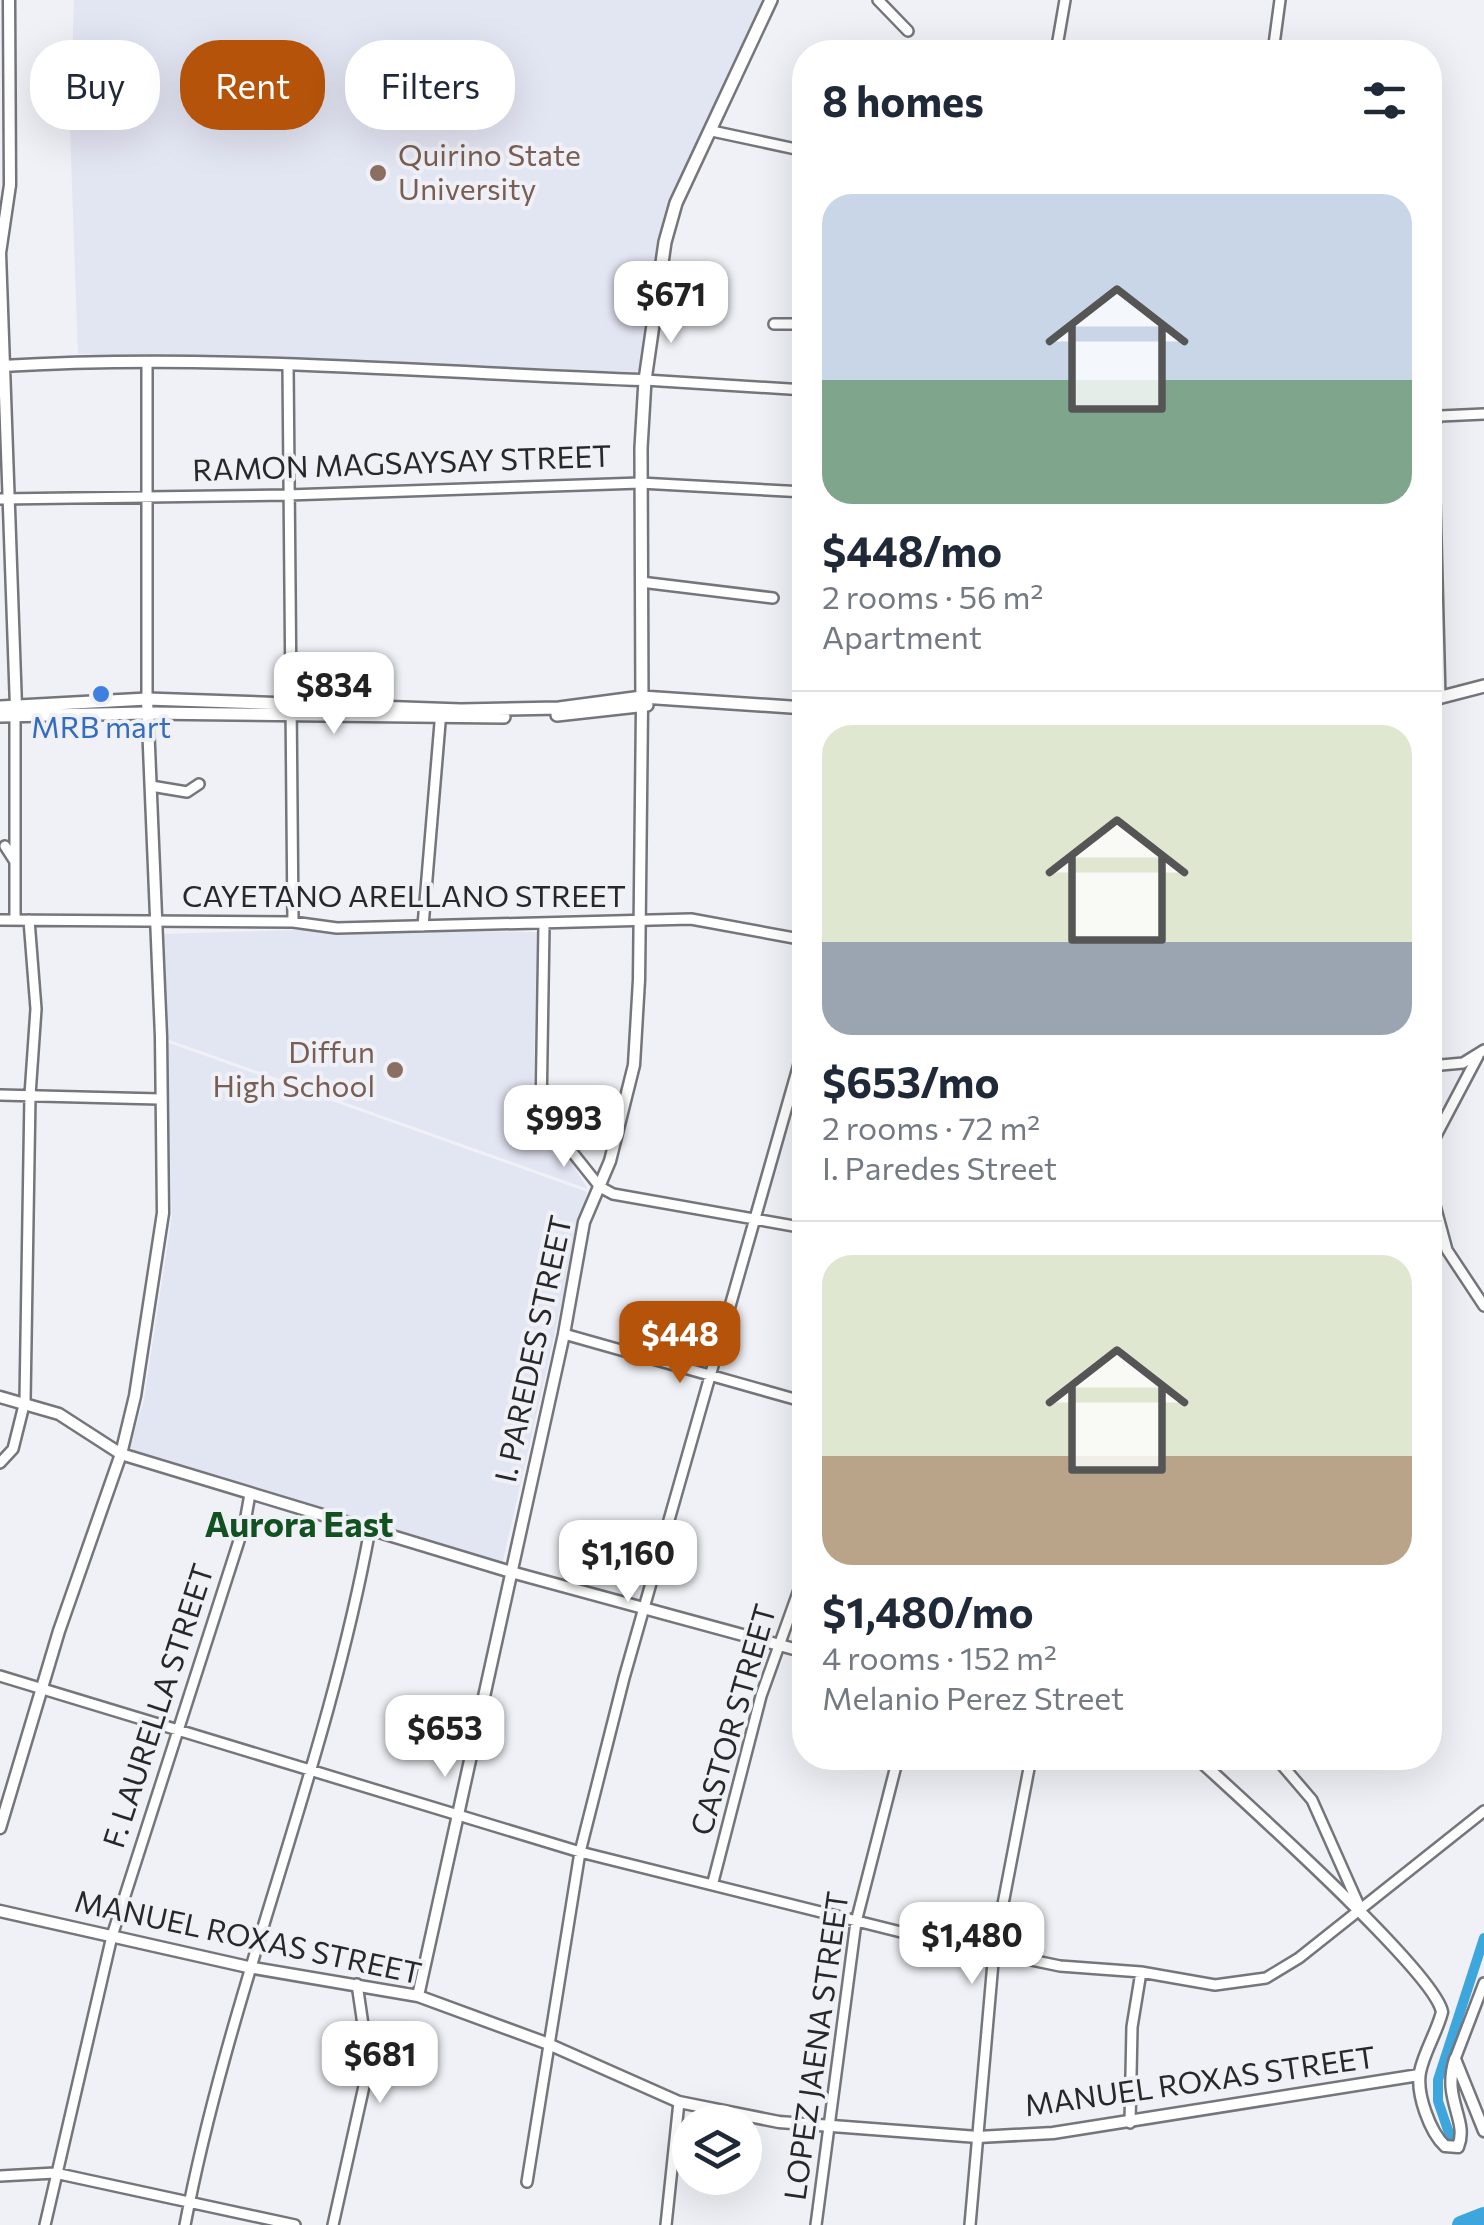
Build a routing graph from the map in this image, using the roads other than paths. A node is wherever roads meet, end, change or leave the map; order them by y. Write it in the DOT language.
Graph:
graph roads {
  1 [pos="9,0"];
  2 [pos="770,0"];
  3 [pos="878,0"];
  4 [pos="1065,0"];
  5 [pos="1280,0"];
  6 [pos="908,31"];
  7 [pos="1058,40"];
  8 [pos="1275,40"];
  9 [pos="712,131"];
  10 [pos="792,148"];
  11 [pos="774,324"];
  12 [pos="792,324"];
  13 [pos="147,363"];
  14 [pos="288,365"];
  15 [pos="2,366"];
  16 [pos="646,380"];
  17 [pos="792,389"];
  18 [pos="1484,414"];
  19 [pos="1442,416"];
  20 [pos="640,483"];
  21 [pos="792,491"];
  22 [pos="146,495"];
  23 [pos="288,495"];
  24 [pos="3,498"];
  25 [pos="641,582"];
  26 [pos="773,598"];
  27 [pos="1484,686"];
  28 [pos="1442,697"];
  29 [pos="147,699"];
  30 [pos="647,702"];
  31 [pos="0,707"];
  32 [pos="289,708"];
  33 [pos="792,708"];
  34 [pos="148,713"];
  35 [pos="9,714"];
  36 [pos="441,715"];
  37 [pos="199,784"];
  38 [pos="150,786"];
  39 [pos="5,846"];
  40 [pos="14,864"];
  41 [pos="0,870"];
  42 [pos="15,918"];
  43 [pos="0,920"];
  44 [pos="29,920"];
  45 [pos="156,922"];
  46 [pos="292,922"];
  47 [pos="637,924"];
  48 [pos="544,925"];
  49 [pos="423,926"];
  50 [pos="792,937"];
  51 [pos="1481,1053"];
  52 [pos="1442,1065"];
  53 [pos="792,1093"];
  54 [pos="30,1094"];
  55 [pos="0,1095"];
  56 [pos="159,1100"];
  57 [pos="1442,1125"];
  58 [pos="600,1187"];
  59 [pos="758,1222"];
  60 [pos="792,1226"];
  61 [pos="1442,1234"];
  62 [pos="1484,1306"];
  63 [pos="564,1334"];
  64 [pos="713,1375"];
  65 [pos="0,1397"];
  66 [pos="792,1398"];
  67 [pos="25,1401"];
  68 [pos="121,1454"];
  69 [pos="0,1463"];
  70 [pos="250,1494"];
  71 [pos="370,1529"];
  72 [pos="511,1572"];
  73 [pos="792,1608"];
  74 [pos="647,1611"];
  75 [pos="778,1645"];
  76 [pos="792,1649"];
  77 [pos="0,1676"];
  78 [pos="43,1688"];
  79 [pos="178,1728"];
  80 [pos="311,1769"];
  81 [pos="895,1770"];
  82 [pos="1029,1770"];
  83 [pos="1210,1770"];
  84 [pos="1286,1770"];
  85 [pos="1484,1811"];
  86 [pos="458,1815"];
  87 [pos="0,1828"];
  88 [pos="580,1852"];
  89 [pos="713,1882"];
  90 [pos="0,1911"];
  91 [pos="1359,1911"];
  92 [pos="856,1922"];
  93 [pos="112,1936"];
  94 [pos="994,1952"];
  95 [pos="248,1967"];
  96 [pos="1141,1972"];
  97 [pos="1484,1983"];
  98 [pos="357,1984"];
  99 [pos="418,1996"];
  100 [pos="546,2043"];
  101 [pos="1456,2059"];
  102 [pos="1419,2075"];
  103 [pos="679,2102"];
  104 [pos="1130,2123"];
  105 [pos="830,2124"];
  106 [pos="1484,2131"];
  107 [pos="978,2137"];
  108 [pos="55,2174"];
  109 [pos="0,2176"];
  110 [pos="527,2182"];
  111 [pos="190,2200"];
  112 [pos="45,2225"];
  113 [pos="186,2225"];
  114 [pos="295,2225"];
  115 [pos="333,2225"];
  116 [pos="666,2225"];
  117 [pos="816,2225"];
  118 [pos="970,2225"];
  1 -- 15 [label="street"];
  2 -- 9 [label="main road"];
  3 -- 6 [label="street"];
  4 -- 7 [label="street"];
  5 -- 8 [label="street"];
  9 -- 10 [label="street"];
  9 -- 16 [label="main road"];
  11 -- 12 [label="street"];
  13 -- 14 [label="street"];
  13 -- 15 [label="street"];
  13 -- 22 [label="street"];
  14 -- 16 [label="street"];
  14 -- 23 [label="street"];
  15 -- 24 [label="street"];
  16 -- 17 [label="street"];
  16 -- 20 [label="main road"];
  18 -- 19 [label="street"];
  20 -- 21 [label="street, RAMON MAGSAYSAY STREET"];
  20 -- 23 [label="street, RAMON MAGSAYSAY STREET"];
  20 -- 25 [label="main road"];
  22 -- 23 [label="street, RAMON MAGSAYSAY STREET"];
  22 -- 24 [label="street, RAMON MAGSAYSAY STREET"];
  22 -- 29 [label="street"];
  23 -- 32 [label="street"];
  24 -- 35 [label="street"];
  25 -- 26 [label="street"];
  25 -- 30 [label="main road"];
  27 -- 28 [label="main road"];
  29 -- 32 [label="main road"];
  29 -- 34 [label="street"];
  29 -- 35 [label="main road"];
  30 -- 33 [label="main road"];
  30 -- 36 [label="main road"];
  30 -- 47 [label="street, I. PAREDES STREET"];
  31 -- 35 [label="main road"];
  32 -- 34 [label="main road"];
  32 -- 36 [label="main road"];
  32 -- 46 [label="street"];
  34 -- 35 [label="main road"];
  34 -- 38 [label="street"];
  35 -- 40 [label="street"];
  36 -- 49 [label="street"];
  37 -- 38 [label="street"];
  38 -- 45 [label="street"];
  39 -- 40 [label="street"];
  40 -- 41 [label="street"];
  40 -- 42 [label="street"];
  42 -- 43 [label="street, CAYETANO ARELLANO STREET"];
  42 -- 44 [label="street, CAYETANO ARELLANO STREET"];
  44 -- 45 [label="street, CAYETANO ARELLANO STREET"];
  44 -- 54 [label="street"];
  45 -- 46 [label="street, CAYETANO ARELLANO STREET"];
  45 -- 56 [label="street"];
  46 -- 49 [label="street, CAYETANO ARELLANO STREET"];
  47 -- 48 [label="street, CAYETANO ARELLANO STREET"];
  47 -- 50 [label="street, CAYETANO ARELLANO STREET"];
  47 -- 58 [label="street, I. PAREDES STREET"];
  48 -- 49 [label="street, CAYETANO ARELLANO STREET"];
  48 -- 58 [label="street"];
  51 -- 52 [label="street"];
  51 -- 57 [label="street"];
  53 -- 59 [label="street"];
  54 -- 55 [label="street"];
  54 -- 56 [label="street"];
  54 -- 67 [label="street"];
  56 -- 68 [label="street"];
  58 -- 59 [label="street"];
  58 -- 63 [label="street, I. PAREDES STREET"];
  59 -- 60 [label="street"];
  59 -- 64 [label="street"];
  61 -- 62 [label="street"];
  63 -- 64 [label="street"];
  63 -- 72 [label="street, I. PAREDES STREET"];
  64 -- 66 [label="street"];
  64 -- 74 [label="street"];
  65 -- 67 [label="street"];
  67 -- 68 [label="street"];
  67 -- 69 [label="street"];
  68 -- 70 [label="street"];
  68 -- 78 [label="street"];
  70 -- 71 [label="street"];
  70 -- 79 [label="street, F. LAURELLA STREET"];
  71 -- 72 [label="street"];
  71 -- 80 [label="street"];
  72 -- 74 [label="street"];
  72 -- 86 [label="street, I. PAREDES STREET"];
  73 -- 75 [label="street, CASTOR STREET"];
  74 -- 75 [label="street"];
  74 -- 88 [label="street"];
  75 -- 76 [label="street"];
  75 -- 89 [label="street, CASTOR STREET"];
  77 -- 78 [label="street"];
  78 -- 79 [label="street"];
  78 -- 87 [label="street"];
  79 -- 80 [label="street"];
  79 -- 93 [label="street, F. LAURELLA STREET"];
  80 -- 86 [label="street"];
  80 -- 95 [label="street"];
  81 -- 92 [label="street, LOPEZ JAENA STREET"];
  82 -- 94 [label="street"];
  83 -- 91 [label="street"];
  84 -- 91 [label="street"];
  85 -- 91 [label="street"];
  86 -- 88 [label="street"];
  86 -- 99 [label="street, I. PAREDES STREET"];
  88 -- 89 [label="street"];
  88 -- 100 [label="street"];
  89 -- 92 [label="street"];
  90 -- 93 [label="street, MANUEL ROXAS STREET"];
  91 -- 96 [label="street"];
  91 -- 102 [label="street"];
  92 -- 94 [label="street"];
  92 -- 105 [label="street, LOPEZ JAENA STREET"];
  93 -- 95 [label="street, MANUEL ROXAS STREET"];
  93 -- 108 [label="street, F. LAURELLA STREET"];
  94 -- 96 [label="street"];
  94 -- 107 [label="street"];
  95 -- 98 [label="street, MANUEL ROXAS STREET"];
  95 -- 111 [label="street"];
  96 -- 104 [label="street"];
  97 -- 101 [label="street"];
  98 -- 99 [label="street, MANUEL ROXAS STREET"];
  98 -- 115 [label="street"];
  99 -- 100 [label="street, MANUEL ROXAS STREET"];
  100 -- 103 [label="street, MANUEL ROXAS STREET"];
  100 -- 110 [label="street"];
  101 -- 102 [label="street"];
  101 -- 106 [label="street"];
  102 -- 104 [label="street, MANUEL ROXAS STREET"];
  103 -- 105 [label="street, MANUEL ROXAS STREET"];
  103 -- 116 [label="street"];
  104 -- 107 [label="street, MANUEL ROXAS STREET"];
  105 -- 107 [label="street, MANUEL ROXAS STREET"];
  105 -- 117 [label="street, LOPEZ JAENA STREET"];
  107 -- 118 [label="street"];
  108 -- 109 [label="street"];
  108 -- 111 [label="street"];
  108 -- 112 [label="street, F. LAURELLA STREET"];
  111 -- 113 [label="street"];
  111 -- 114 [label="street"];
}
